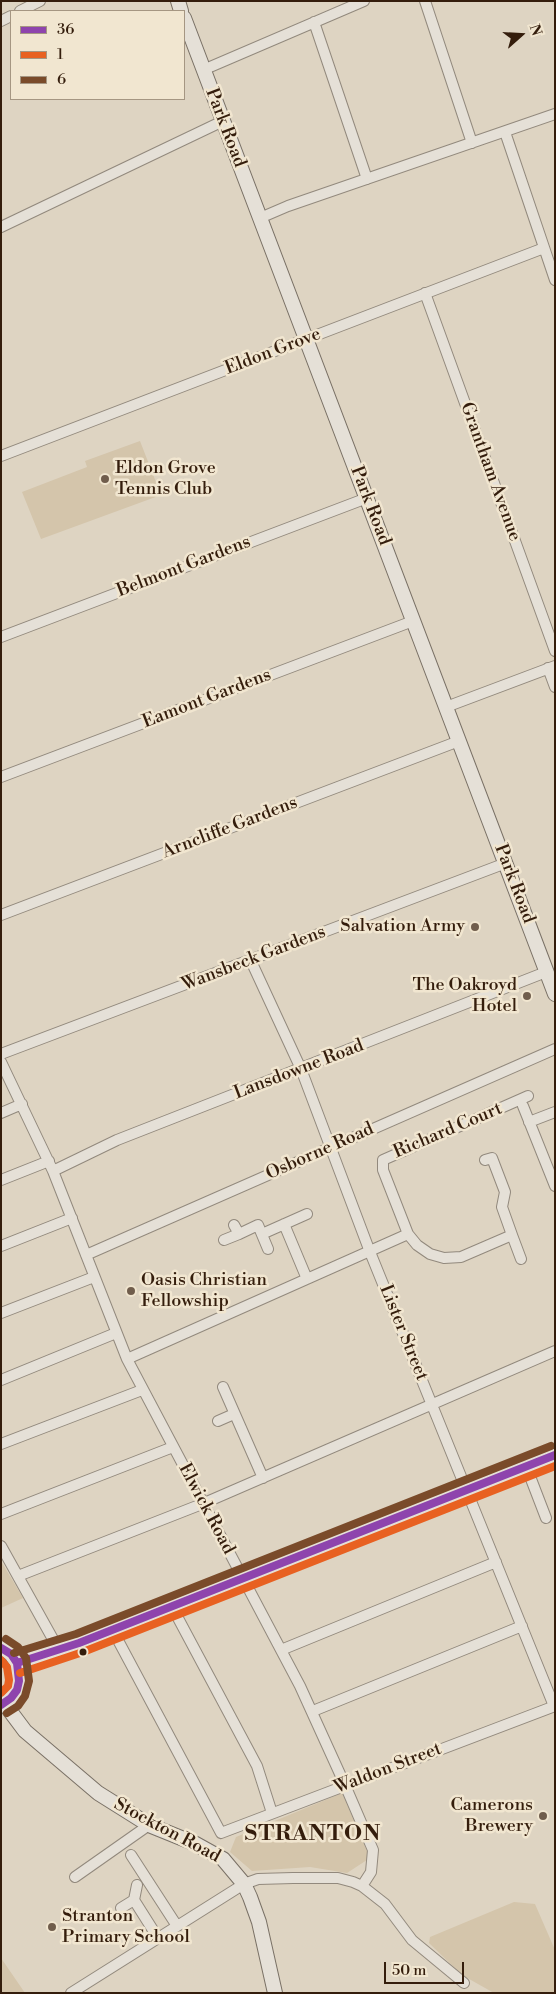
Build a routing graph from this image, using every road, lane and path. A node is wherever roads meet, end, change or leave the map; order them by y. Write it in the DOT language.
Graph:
graph roads {
  1 [pos="40,1"];
  2 [pos="364,1"];
  3 [pos="425,1"];
  4 [pos="22,10"];
  5 [pos="185,21"];
  6 [pos="314,22"];
  7 [pos="203,70"];
  8 [pos="555,114"];
  9 [pos="223,122"];
  10 [pos="505,132"];
  11 [pos="472,143"];
  12 [pos="367,179"];
  13 [pos="260,218"];
  14 [pos="1,227"];
  15 [pos="544,248"];
  16 [pos="555,280"];
  17 [pos="425,293"];
  18 [pos="306,339"];
  19 [pos="1,456"];
  20 [pos="367,498"];
  21 [pos="413,621"];
  22 [pos="1,637"];
  23 [pos="555,651"];
  24 [pos="551,667"];
  25 [pos="555,687"];
  26 [pos="446,707"];
  27 [pos="459,741"];
  28 [pos="1,777"];
  29 [pos="506,863"];
  30 [pos="1,915"];
  31 [pos="252,961"];
  32 [pos="546,972"];
  33 [pos="555,994"];
  34 [pos="555,1049"];
  35 [pos="1,1054"];
  36 [pos="1,1062"];
  37 [pos="301,1069"];
  38 [pos="528,1096"];
  39 [pos="22,1104"];
  40 [pos="523,1106"];
  41 [pos="555,1112"];
  42 [pos="1,1113"];
  43 [pos="529,1122"];
  44 [pos="331,1147"];
  45 [pos="485,1160"];
  46 [pos="51,1166"];
  47 [pos="552,1172"];
  48 [pos="1,1180"];
  49 [pos="555,1186"];
  50 [pos="307,1214"];
  51 [pos="72,1218"];
  52 [pos="284,1224"];
  53 [pos="262,1234"];
  54 [pos="408,1234"];
  55 [pos="512,1235"];
  56 [pos="224,1240"];
  57 [pos="1,1246"];
  58 [pos="268,1248"];
  59 [pos="370,1252"];
  60 [pos="86,1255"];
  61 [pos="521,1259"];
  62 [pos="94,1277"];
  63 [pos="307,1279"];
  64 [pos="1,1313"];
  65 [pos="116,1333"];
  66 [pos="555,1351"];
  67 [pos="127,1359"];
  68 [pos="1,1380"];
  69 [pos="223,1388"];
  70 [pos="142,1390"];
  71 [pos="433,1404"];
  72 [pos="234,1414"];
  73 [pos="218,1421"];
  74 [pos="1,1444"];
  75 [pos="173,1448"];
  76 [pos="555,1455"];
  77 [pos="526,1466"];
  78 [pos="263,1478"];
  79 [pos="466,1489"];
  80 [pos="202,1504"];
  81 [pos="1,1514"];
  82 [pos="546,1518"];
  83 [pos="1,1546"];
  84 [pos="496,1562"];
  85 [pos="18,1576"];
  86 [pos="242,1577"];
  87 [pos="171,1605"];
  88 [pos="522,1626"];
  89 [pos="112,1630"];
  90 [pos="1,1648"];
  91 [pos="59,1650"];
  92 [pos="282,1650"];
  93 [pos="17,1663"];
  94 [pos="3,1704"];
  95 [pos="554,1706"];
  96 [pos="313,1711"];
  97 [pos="345,1785"];
  98 [pos="272,1814"];
  99 [pos="149,1825"];
  100 [pos="131,1855"];
  101 [pos="76,1877"];
  102 [pos="244,1884"];
  103 [pos="138,1885"];
  104 [pos="362,1886"];
  105 [pos="134,1900"];
  106 [pos="121,1908"];
  107 [pos="177,1926"];
  108 [pos="158,1938"];
  109 [pos="464,1983"];
  110 [pos="71,1993"];
  111 [pos="275,1993"];
  1 -- 4 [label="street"];
  2 -- 6 [label="street"];
  3 -- 11 [label="street"];
  5 -- 7 [label="street, Park Road"];
  6 -- 7 [label="street"];
  6 -- 12 [label="street"];
  7 -- 9 [label="street, Park Road"];
  8 -- 10 [label="street"];
  9 -- 13 [label="street, Park Road"];
  9 -- 14 [label="street"];
  10 -- 11 [label="street"];
  10 -- 15 [label="street"];
  11 -- 12 [label="street"];
  12 -- 13 [label="street"];
  13 -- 18 [label="street, Park Road"];
  15 -- 16 [label="street"];
  15 -- 17 [label="street, Eldon Grove"];
  17 -- 18 [label="street, Eldon Grove"];
  17 -- 23 [label="street, Grantham Avenue"];
  18 -- 19 [label="street, Eldon Grove"];
  18 -- 20 [label="street, Park Road"];
  20 -- 21 [label="street, Park Road"];
  20 -- 22 [label="street, Belmont Gardens"];
  21 -- 26 [label="street, Park Road"];
  21 -- 28 [label="street, Eamont Gardens"];
  24 -- 25 [label="street"];
  24 -- 26 [label="street"];
  26 -- 27 [label="street, Park Road"];
  27 -- 29 [label="street, Park Road"];
  27 -- 30 [label="street, Arncliffe Gardens"];
  29 -- 31 [label="street, Wansbeck Gardens"];
  29 -- 32 [label="street, Park Road"];
  31 -- 35 [label="street, Wansbeck Gardens"];
  31 -- 37 [label="street, Lister Street"];
  32 -- 33 [label="street, Park Road"];
  32 -- 37 [label="street, Lansdowne Road"];
  34 -- 44 [label="street, Osborne Road"];
  36 -- 39 [label="street, Elwick Road"];
  37 -- 44 [label="street, Lister Street"];
  37 -- 46 [label="street, Lansdowne Road"];
  38 -- 54 [label="street, Richard Court"];
  39 -- 42 [label="street"];
  39 -- 46 [label="street, Elwick Road"];
  40 -- 43 [label="street"];
  41 -- 43 [label="street"];
  43 -- 47 [label="street"];
  44 -- 59 [label="street, Lister Street"];
  44 -- 60 [label="street, Osborne Road"];
  45 -- 55 [label="street"];
  46 -- 48 [label="street, Lansdowne Road"];
  46 -- 51 [label="street, Elwick Road"];
  47 -- 49 [label="street"];
  50 -- 52 [label="street"];
  51 -- 57 [label="street"];
  51 -- 60 [label="street, Elwick Road"];
  52 -- 53 [label="street"];
  52 -- 63 [label="street"];
  53 -- 56 [label="street"];
  53 -- 58 [label="street"];
  54 -- 55 [label="street, Richard Court"];
  54 -- 59 [label="street"];
  55 -- 61 [label="street"];
  59 -- 63 [label="street"];
  59 -- 71 [label="street, Lister Street"];
  60 -- 62 [label="street, Elwick Road"];
  62 -- 64 [label="street"];
  62 -- 65 [label="street, Elwick Road"];
  63 -- 67 [label="street"];
  65 -- 67 [label="street, Elwick Road"];
  65 -- 68 [label="street"];
  66 -- 71 [label="street"];
  67 -- 70 [label="street, Elwick Road"];
  69 -- 72 [label="street"];
  70 -- 74 [label="street"];
  70 -- 75 [label="street, Elwick Road"];
  71 -- 78 [label="street"];
  71 -- 79 [label="street, Lister Street"];
  72 -- 73 [label="street"];
  72 -- 78 [label="street"];
  75 -- 80 [label="street, Elwick Road"];
  75 -- 81 [label="street"];
  76 -- 77 [label="street"];
  77 -- 79 [label="street"];
  77 -- 82 [label="street"];
  78 -- 80 [label="street"];
  79 -- 84 [label="street, Lister Street"];
  79 -- 86 [label="street"];
  80 -- 85 [label="street"];
  80 -- 86 [label="street, Elwick Road"];
  83 -- 85 [label="street"];
  84 -- 88 [label="street, Lister Street"];
  84 -- 92 [label="street"];
  85 -- 91 [label="street"];
  86 -- 87 [label="street"];
  86 -- 92 [label="street, Elwick Road"];
  87 -- 89 [label="street"];
  87 -- 98 [label="street"];
  88 -- 95 [label="street, Lister Street"];
  88 -- 96 [label="street"];
  89 -- 91 [label="street"];
  89 -- 98 [label="street, Waldon Street"];
  90 -- 93 [label="street"];
  91 -- 93 [label="street"];
  92 -- 96 [label="street, Elwick Road"];
  93 -- 94 [label="street"];
  94 -- 99 [label="street, Stockton Road"];
  95 -- 97 [label="street, Waldon Street"];
  96 -- 97 [label="street, Elwick Road"];
  97 -- 98 [label="street, Waldon Street"];
  97 -- 104 [label="street, Elwick Road"];
  99 -- 101 [label="street"];
  99 -- 102 [label="street, Stockton Road"];
  100 -- 107 [label="street"];
  102 -- 104 [label="street"];
  102 -- 107 [label="street"];
  102 -- 111 [label="street, Stockton Road"];
  103 -- 105 [label="street"];
  104 -- 109 [label="street"];
  105 -- 106 [label="street"];
  105 -- 108 [label="street"];
  107 -- 108 [label="street"];
  108 -- 110 [label="street"];
}
